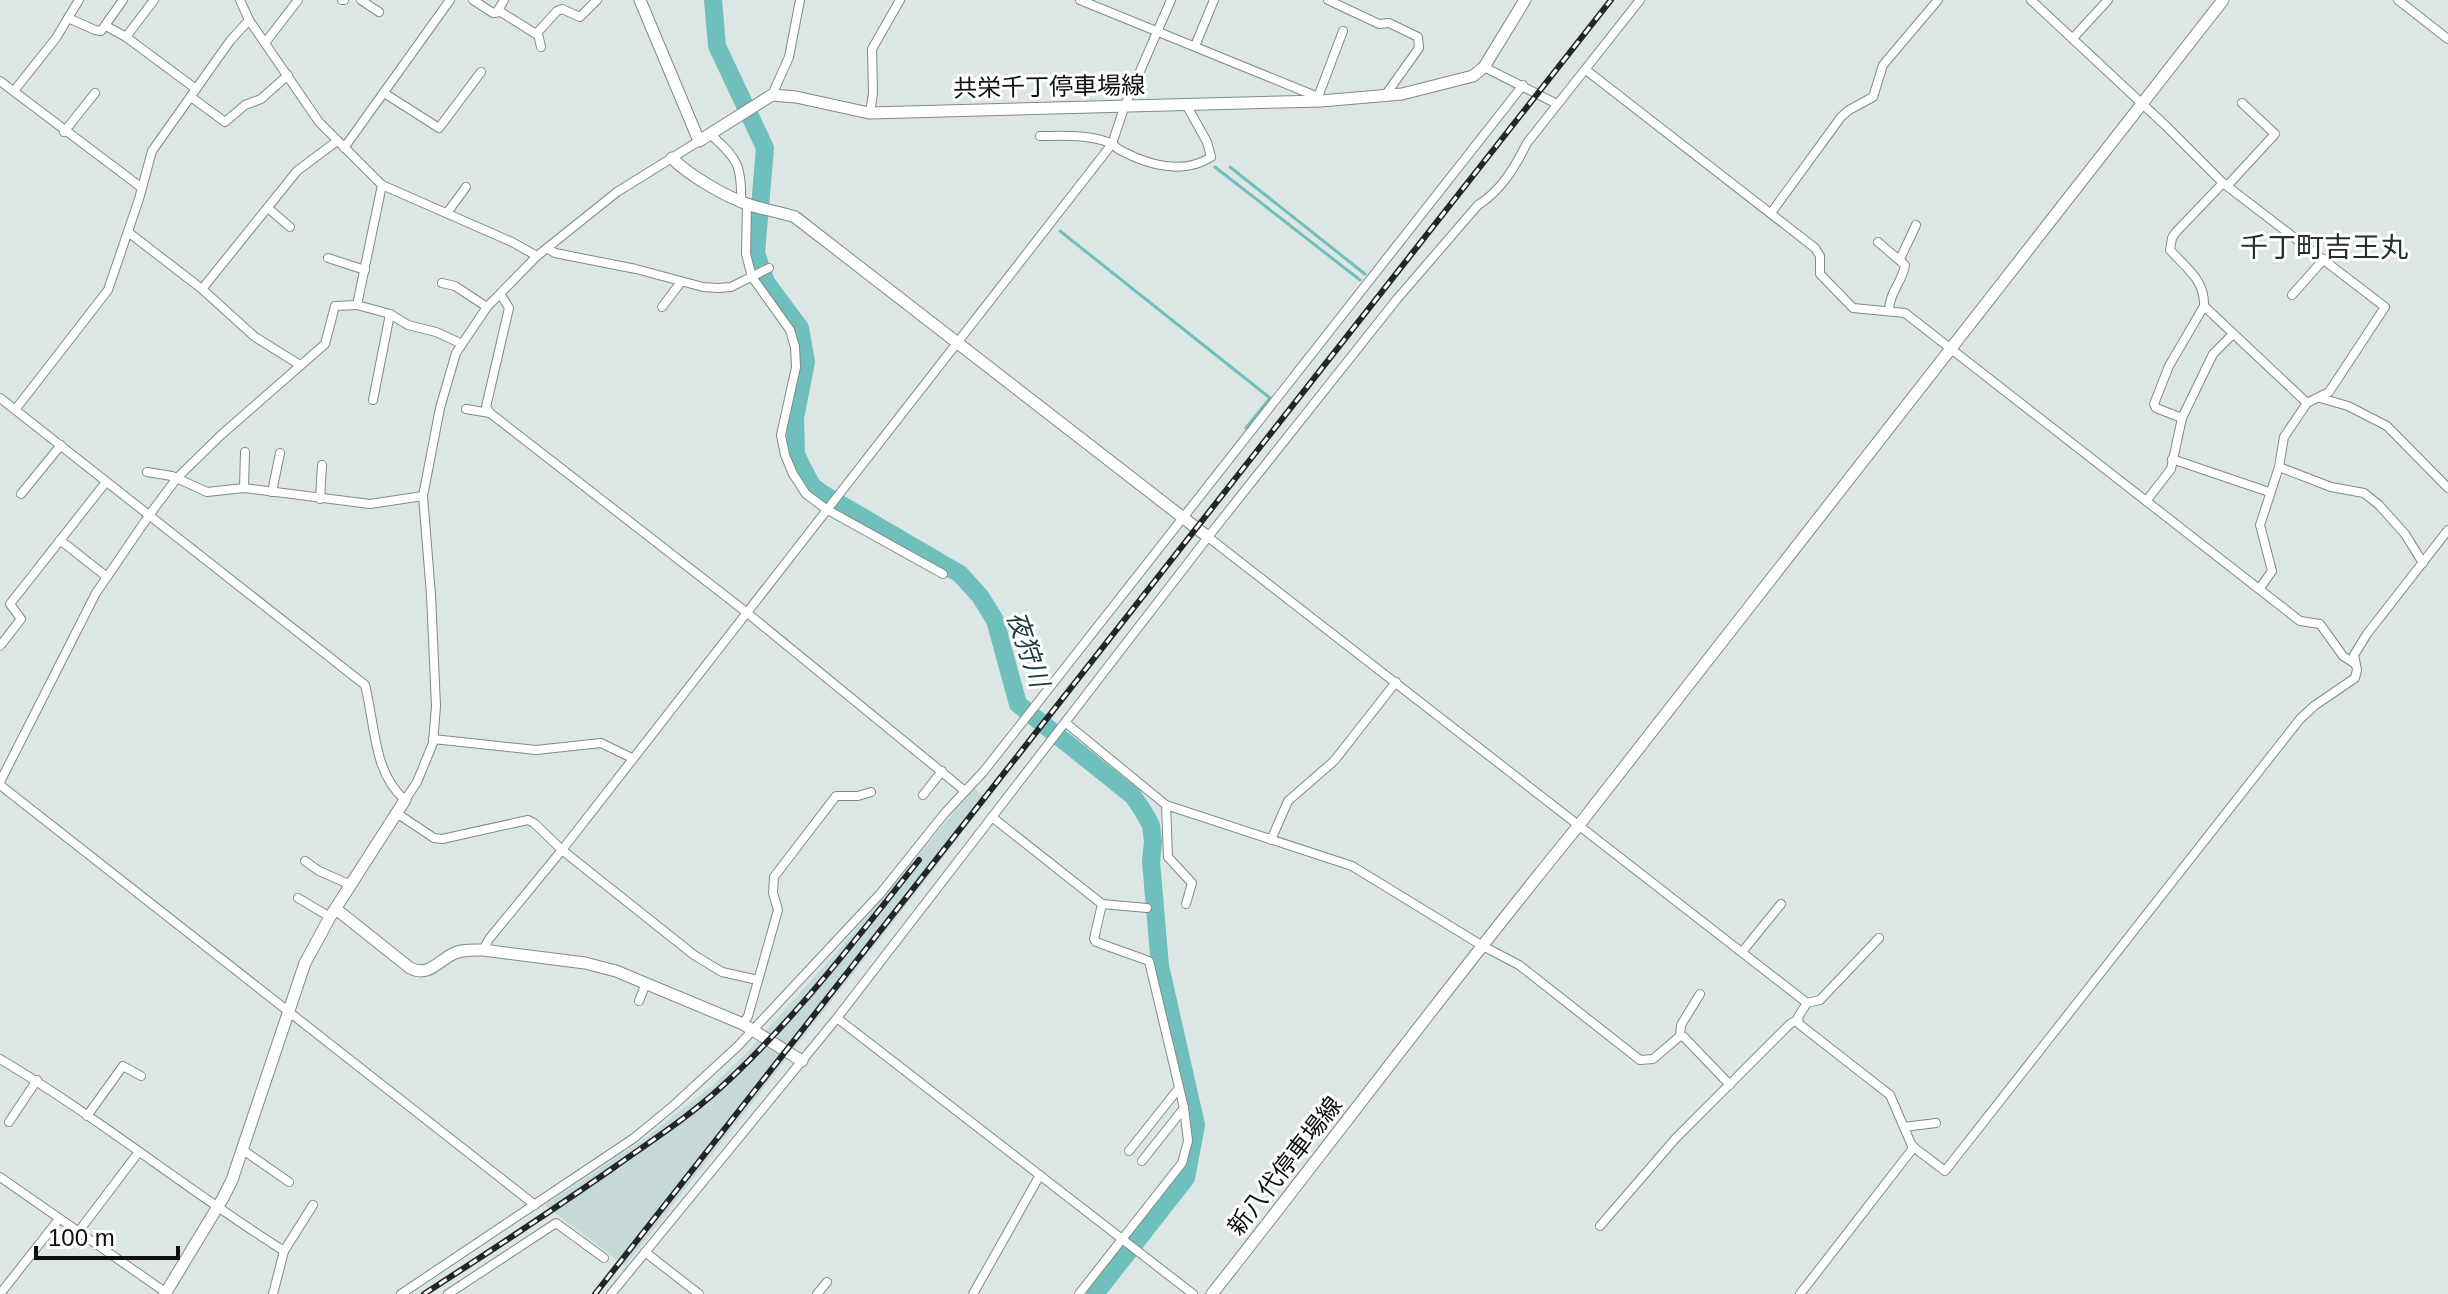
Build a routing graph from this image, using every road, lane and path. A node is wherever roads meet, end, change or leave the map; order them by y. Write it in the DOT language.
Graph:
graph roads {
  1 [pos="79,0"];
  2 [pos="123,0"];
  3 [pos="154,0"];
  4 [pos="240,0"];
  5 [pos="298,0"];
  6 [pos="361,0"];
  7 [pos="450,0"];
  8 [pos="473,0"];
  9 [pos="504,0"];
  10 [pos="597,0"];
  11 [pos="640,0"];
  12 [pos="800,0"];
  13 [pos="900,0"];
  14 [pos="1080,0"];
  15 [pos="1171,0"];
  16 [pos="1214,0"];
  17 [pos="1328,0"];
  18 [pos="1525,0"];
  19 [pos="1640,0"];
  20 [pos="1938,0"];
  21 [pos="2031,0"];
  22 [pos="2108,0"];
  23 [pos="2223,0"];
  24 [pos="2398,0"];
  25 [pos="379,12"];
  26 [pos="497,12"];
  27 [pos="68,18"];
  28 [pos="249,20"];
  29 [pos="106,26"];
  30 [pos="1157,31"];
  31 [pos="1343,31"];
  32 [pos="538,34"];
  33 [pos="126,37"];
  34 [pos="2073,38"];
  35 [pos="2448,38"];
  36 [pos="265,43"];
  37 [pos="1195,46"];
  38 [pos="541,47"];
  39 [pos="1484,67"];
  40 [pos="1586,70"];
  41 [pos="481,72"];
  42 [pos="288,75"];
  43 [pos="0,81"];
  44 [pos="1523,85"];
  45 [pos="196,89"];
  46 [pos="14,91"];
  47 [pos="95,93"];
  48 [pos="384,93"];
  49 [pos="772,95"];
  50 [pos="191,97"];
  51 [pos="1384,97"];
  52 [pos="1319,99"];
  53 [pos="2242,103"];
  54 [pos="1557,104"];
  55 [pos="2143,104"];
  56 [pos="1187,106"];
  57 [pos="1124,108"];
  58 [pos="870,113"];
  59 [pos="64,132"];
  60 [pos="710,134"];
  61 [pos="1040,136"];
  62 [pos="699,141"];
  63 [pos="340,144"];
  64 [pos="1112,144"];
  65 [pos="672,158"];
  66 [pos="2225,184"];
  67 [pos="382,185"];
  68 [pos="466,187"];
  69 [pos="142,188"];
  70 [pos="746,203"];
  71 [pos="268,208"];
  72 [pos="447,213"];
  73 [pos="1771,213"];
  74 [pos="1916,225"];
  75 [pos="290,227"];
  76 [pos="128,232"];
  77 [pos="1878,242"];
  78 [pos="547,248"];
  79 [pos="537,256"];
  80 [pos="328,258"];
  81 [pos="1900,259"];
  82 [pos="2324,259"];
  83 [pos="768,268"];
  84 [pos="365,270"];
  85 [pos="753,276"];
  86 [pos="681,282"];
  87 [pos="442,283"];
  88 [pos="202,289"];
  89 [pos="501,295"];
  90 [pos="2292,295"];
  91 [pos="357,305"];
  92 [pos="2204,306"];
  93 [pos="487,307"];
  94 [pos="662,307"];
  95 [pos="1889,310"];
  96 [pos="390,314"];
  97 [pos="2232,335"];
  98 [pos="460,343"];
  99 [pos="958,343"];
  100 [pos="1951,348"];
  101 [pos="300,365"];
  102 [pos="0,398"];
  103 [pos="2320,398"];
  104 [pos="373,400"];
  105 [pos="2307,403"];
  106 [pos="466,409"];
  107 [pos="15,410"];
  108 [pos="490,413"];
  109 [pos="2182,418"];
  110 [pos="61,445"];
  111 [pos="245,452"];
  112 [pos="280,453"];
  113 [pos="2172,459"];
  114 [pos="322,465"];
  115 [pos="2279,467"];
  116 [pos="147,472"];
  117 [pos="177,478"];
  118 [pos="106,482"];
  119 [pos="244,488"];
  120 [pos="2448,488"];
  121 [pos="272,492"];
  122 [pos="2269,492"];
  123 [pos="21,494"];
  124 [pos="423,496"];
  125 [pos="320,499"];
  126 [pos="2147,500"];
  127 [pos="826,508"];
  128 [pos="150,514"];
  129 [pos="1185,518"];
  130 [pos="2448,530"];
  131 [pos="1208,537"];
  132 [pos="60,540"];
  133 [pos="2423,563"];
  134 [pos="943,574"];
  135 [pos="107,577"];
  136 [pos="2260,588"];
  137 [pos="746,612"];
  138 [pos="0,646"];
  139 [pos="2354,663"];
  140 [pos="1396,682"];
  141 [pos="1066,724"];
  142 [pos="433,739"];
  143 [pos="632,758"];
  144 [pos="942,771"];
  145 [pos="0,784"];
  146 [pos="965,791"];
  147 [pos="871,792"];
  148 [pos="923,795"];
  149 [pos="405,800"];
  150 [pos="1166,812"];
  151 [pos="398,814"];
  152 [pos="992,817"];
  153 [pos="1579,825"];
  154 [pos="1271,840"];
  155 [pos="562,850"];
  156 [pos="305,861"];
  157 [pos="351,885"];
  158 [pos="298,898"];
  159 [pos="1102,904"];
  160 [pos="1186,904"];
  161 [pos="1781,904"];
  162 [pos="1147,908"];
  163 [pos="333,913"];
  164 [pos="1879,938"];
  165 [pos="1481,945"];
  166 [pos="483,950"];
  167 [pos="1742,952"];
  168 [pos="758,980"];
  169 [pos="646,983"];
  170 [pos="1700,994"];
  171 [pos="639,1001"];
  172 [pos="1807,1003"];
  173 [pos="287,1010"];
  174 [pos="837,1018"];
  175 [pos="1797,1020"];
  176 [pos="748,1027"];
  177 [pos="1680,1036"];
  178 [pos="0,1059"];
  179 [pos="802,1061"];
  180 [pos="141,1076"];
  181 [pos="37,1080"];
  182 [pos="1730,1085"];
  183 [pos="1179,1088"];
  184 [pos="1184,1108"];
  185 [pos="87,1116"];
  186 [pos="9,1122"];
  187 [pos="1936,1123"];
  188 [pos="1904,1127"];
  189 [pos="1914,1147"];
  190 [pos="243,1150"];
  191 [pos="1129,1151"];
  192 [pos="138,1153"];
  193 [pos="1142,1161"];
  194 [pos="1040,1175"];
  195 [pos="0,1177"];
  196 [pos="289,1182"];
  197 [pos="313,1205"];
  198 [pos="535,1205"];
  199 [pos="216,1209"];
  200 [pos="59,1219"];
  201 [pos="1600,1226"];
  202 [pos="79,1231"];
  203 [pos="1123,1242"];
  204 [pos="284,1251"];
  205 [pos="645,1252"];
  206 [pos="604,1258"];
  207 [pos="827,1282"];
  208 [pos="167,1293"];
  209 [pos="0,1294"];
  210 [pos="273,1294"];
  211 [pos="401,1294"];
  212 [pos="448,1294"];
  213 [pos="611,1294"];
  214 [pos="699,1294"];
  215 [pos="817,1294"];
  216 [pos="973,1294"];
  217 [pos="1079,1294"];
  218 [pos="1193,1294"];
  219 [pos="1212,1294"];
  220 [pos="1800,1294"];
  1 -- 27 [label="street"];
  2 -- 29 [label="street"];
  3 -- 33 [label="street"];
  4 -- 28 [label="street"];
  5 -- 36 [label="street"];
  6 -- 25 [label="street"];
  7 -- 48 [label="street"];
  8 -- 26 [label="street"];
  9 -- 26 [label="street"];
  10 -- 32 [label="street"];
  11 -- 62 [label="street"];
  12 -- 49 [label="street"];
  13 -- 58 [label="street"];
  14 -- 30 [label="street"];
  15 -- 30 [label="street"];
  16 -- 37 [label="street"];
  17 -- 51 [label="street"];
  18 -- 39 [label="street"];
  19 -- 40 [label="street"];
  20 -- 73 [label="street"];
  21 -- 34 [label="street"];
  22 -- 34 [label="street"];
  23 -- 55 [label="street, 新八代停車場線"];
  24 -- 35 [label="street"];
  26 -- 32 [label="street"];
  27 -- 29 [label="street"];
  27 -- 46 [label="street"];
  28 -- 36 [label="street"];
  28 -- 45 [label="street"];
  29 -- 33 [label="street"];
  30 -- 37 [label="street"];
  30 -- 57 [label="street"];
  31 -- 52 [label="street"];
  32 -- 38 [label="street"];
  33 -- 45 [label="street"];
  34 -- 55 [label="street"];
  36 -- 42 [label="street"];
  37 -- 52 [label="street"];
  39 -- 44 [label="street"];
  39 -- 51 [label="street, 共栄千丁停車場線"];
  40 -- 54 [label="street"];
  40 -- 73 [label="street"];
  41 -- 48 [label="street"];
  42 -- 50 [label="street"];
  42 -- 63 [label="street"];
  43 -- 46 [label="street"];
  44 -- 54 [label="street"];
  44 -- 129 [label="street"];
  45 -- 50 [label="street"];
  46 -- 59 [label="street"];
  47 -- 59 [label="street"];
  48 -- 63 [label="street"];
  49 -- 58 [label="street, 共栄千丁停車場線"];
  49 -- 60 [label="street"];
  50 -- 69 [label="street"];
  51 -- 52 [label="street, 共栄千丁停車場線"];
  52 -- 56 [label="street, 共栄千丁停車場線"];
  53 -- 66 [label="street"];
  54 -- 131 [label="street"];
  55 -- 66 [label="street"];
  55 -- 100 [label="street, 新八代停車場線"];
  56 -- 57 [label="street, 共栄千丁停車場線"];
  56 -- 64 [label="street"];
  57 -- 58 [label="street, 共栄千丁停車場線"];
  57 -- 64 [label="street"];
  59 -- 69 [label="street"];
  60 -- 62 [label="street"];
  60 -- 70 [label="street"];
  61 -- 64 [label="street"];
  62 -- 65 [label="street"];
  63 -- 67 [label="street"];
  63 -- 71 [label="street"];
  64 -- 99 [label="street"];
  65 -- 70 [label="street"];
  65 -- 78 [label="street"];
  66 -- 82 [label="street"];
  66 -- 92 [label="street"];
  67 -- 72 [label="street"];
  67 -- 84 [label="street"];
  68 -- 72 [label="street"];
  69 -- 76 [label="street"];
  70 -- 85 [label="street"];
  70 -- 99 [label="street"];
  71 -- 75 [label="street"];
  71 -- 88 [label="street"];
  72 -- 79 [label="street"];
  73 -- 95 [label="street"];
  74 -- 81 [label="street"];
  76 -- 88 [label="street"];
  76 -- 107 [label="street"];
  77 -- 81 [label="street"];
  78 -- 79 [label="street"];
  78 -- 86 [label="street"];
  79 -- 89 [label="street"];
  80 -- 84 [label="street"];
  81 -- 95 [label="street"];
  82 -- 90 [label="street"];
  82 -- 103 [label="street"];
  83 -- 85 [label="street"];
  84 -- 91 [label="street"];
  85 -- 86 [label="street"];
  85 -- 127 [label="street"];
  86 -- 94 [label="street"];
  87 -- 93 [label="street"];
  88 -- 101 [label="street"];
  89 -- 93 [label="street"];
  89 -- 108 [label="street"];
  91 -- 96 [label="street"];
  91 -- 101 [label="street"];
  92 -- 97 [label="street"];
  92 -- 109 [label="street"];
  93 -- 98 [label="street"];
  95 -- 100 [label="street"];
  96 -- 98 [label="street"];
  96 -- 104 [label="street"];
  97 -- 105 [label="street"];
  97 -- 109 [label="street"];
  98 -- 124 [label="street"];
  99 -- 127 [label="street"];
  99 -- 129 [label="street"];
  100 -- 126 [label="street"];
  100 -- 153 [label="street, 新八代停車場線"];
  101 -- 117 [label="street"];
  102 -- 107 [label="street"];
  103 -- 105 [label="street"];
  103 -- 120 [label="street"];
  105 -- 115 [label="street"];
  106 -- 108 [label="street"];
  107 -- 110 [label="street"];
  108 -- 137 [label="street"];
  109 -- 113 [label="street"];
  110 -- 118 [label="street"];
  110 -- 123 [label="street"];
  111 -- 119 [label="street"];
  112 -- 121 [label="street"];
  113 -- 122 [label="street"];
  113 -- 126 [label="street"];
  114 -- 125 [label="street"];
  115 -- 122 [label="street"];
  115 -- 133 [label="street"];
  116 -- 117 [label="street"];
  117 -- 119 [label="street"];
  117 -- 128 [label="street"];
  118 -- 128 [label="street"];
  118 -- 132 [label="street"];
  119 -- 121 [label="street"];
  121 -- 125 [label="street"];
  122 -- 136 [label="street"];
  124 -- 125 [label="street"];
  124 -- 142 [label="street"];
  126 -- 136 [label="street"];
  127 -- 134 [label="street"];
  127 -- 137 [label="street"];
  128 -- 135 [label="street"];
  128 -- 149 [label="street"];
  129 -- 131 [label="street"];
  129 -- 146 [label="street"];
  130 -- 133 [label="street"];
  131 -- 140 [label="street"];
  131 -- 141 [label="street"];
  132 -- 135 [label="street"];
  132 -- 138 [label="street"];
  133 -- 139 [label="street"];
  135 -- 145 [label="street"];
  136 -- 139 [label="street"];
  137 -- 143 [label="street"];
  137 -- 144 [label="street"];
  139 -- 189 [label="street"];
  140 -- 153 [label="street"];
  140 -- 154 [label="street"];
  141 -- 150 [label="street"];
  141 -- 152 [label="street"];
  142 -- 143 [label="street"];
  142 -- 149 [label="street"];
  143 -- 155 [label="street"];
  144 -- 146 [label="street"];
  144 -- 148 [label="street"];
  145 -- 173 [label="street"];
  146 -- 176 [label="street"];
  147 -- 168 [label="street"];
  149 -- 151 [label="street"];
  150 -- 154 [label="street"];
  150 -- 160 [label="street"];
  151 -- 155 [label="street"];
  151 -- 157 [label="street"];
  152 -- 159 [label="street"];
  152 -- 174 [label="street"];
  153 -- 165 [label="street, 新八代停車場線"];
  153 -- 167 [label="street"];
  154 -- 165 [label="street"];
  155 -- 166 [label="street"];
  155 -- 168 [label="street"];
  156 -- 157 [label="street"];
  157 -- 163 [label="street"];
  158 -- 163 [label="street"];
  159 -- 162 [label="street"];
  159 -- 183 [label="street"];
  161 -- 167 [label="street"];
  163 -- 166 [label="street"];
  163 -- 173 [label="street"];
  164 -- 172 [label="street"];
  165 -- 177 [label="street"];
  165 -- 219 [label="street, 新八代停車場線"];
  166 -- 169 [label="street"];
  167 -- 172 [label="street"];
  168 -- 176 [label="street"];
  169 -- 171 [label="street"];
  169 -- 176 [label="street"];
  170 -- 177 [label="street"];
  172 -- 175 [label="street"];
  173 -- 190 [label="street"];
  173 -- 198 [label="street"];
  174 -- 179 [label="street"];
  174 -- 194 [label="street"];
  175 -- 182 [label="street"];
  175 -- 188 [label="street"];
  176 -- 179 [label="street"];
  176 -- 198 [label="street"];
  177 -- 182 [label="street"];
  178 -- 181 [label="street"];
  179 -- 205 [label="street"];
  180 -- 185 [label="street"];
  181 -- 185 [label="street"];
  181 -- 186 [label="street"];
  182 -- 201 [label="street"];
  183 -- 184 [label="street"];
  183 -- 191 [label="street"];
  184 -- 193 [label="street"];
  184 -- 203 [label="street"];
  185 -- 192 [label="street"];
  187 -- 188 [label="street"];
  188 -- 189 [label="street"];
  189 -- 220 [label="street"];
  190 -- 196 [label="street"];
  190 -- 199 [label="street"];
  192 -- 199 [label="street"];
  192 -- 202 [label="street"];
  194 -- 203 [label="street"];
  194 -- 216 [label="street"];
  195 -- 200 [label="street"];
  197 -- 204 [label="street"];
  198 -- 211 [label="street"];
  199 -- 204 [label="street"];
  199 -- 208 [label="street"];
  200 -- 202 [label="street"];
  200 -- 209 [label="street"];
  202 -- 208 [label="street"];
  203 -- 217 [label="street"];
  203 -- 218 [label="street"];
  204 -- 210 [label="street"];
  205 -- 213 [label="street"];
  205 -- 214 [label="street"];
  206 -- 212 [label="street"];
  207 -- 215 [label="street"];
}
